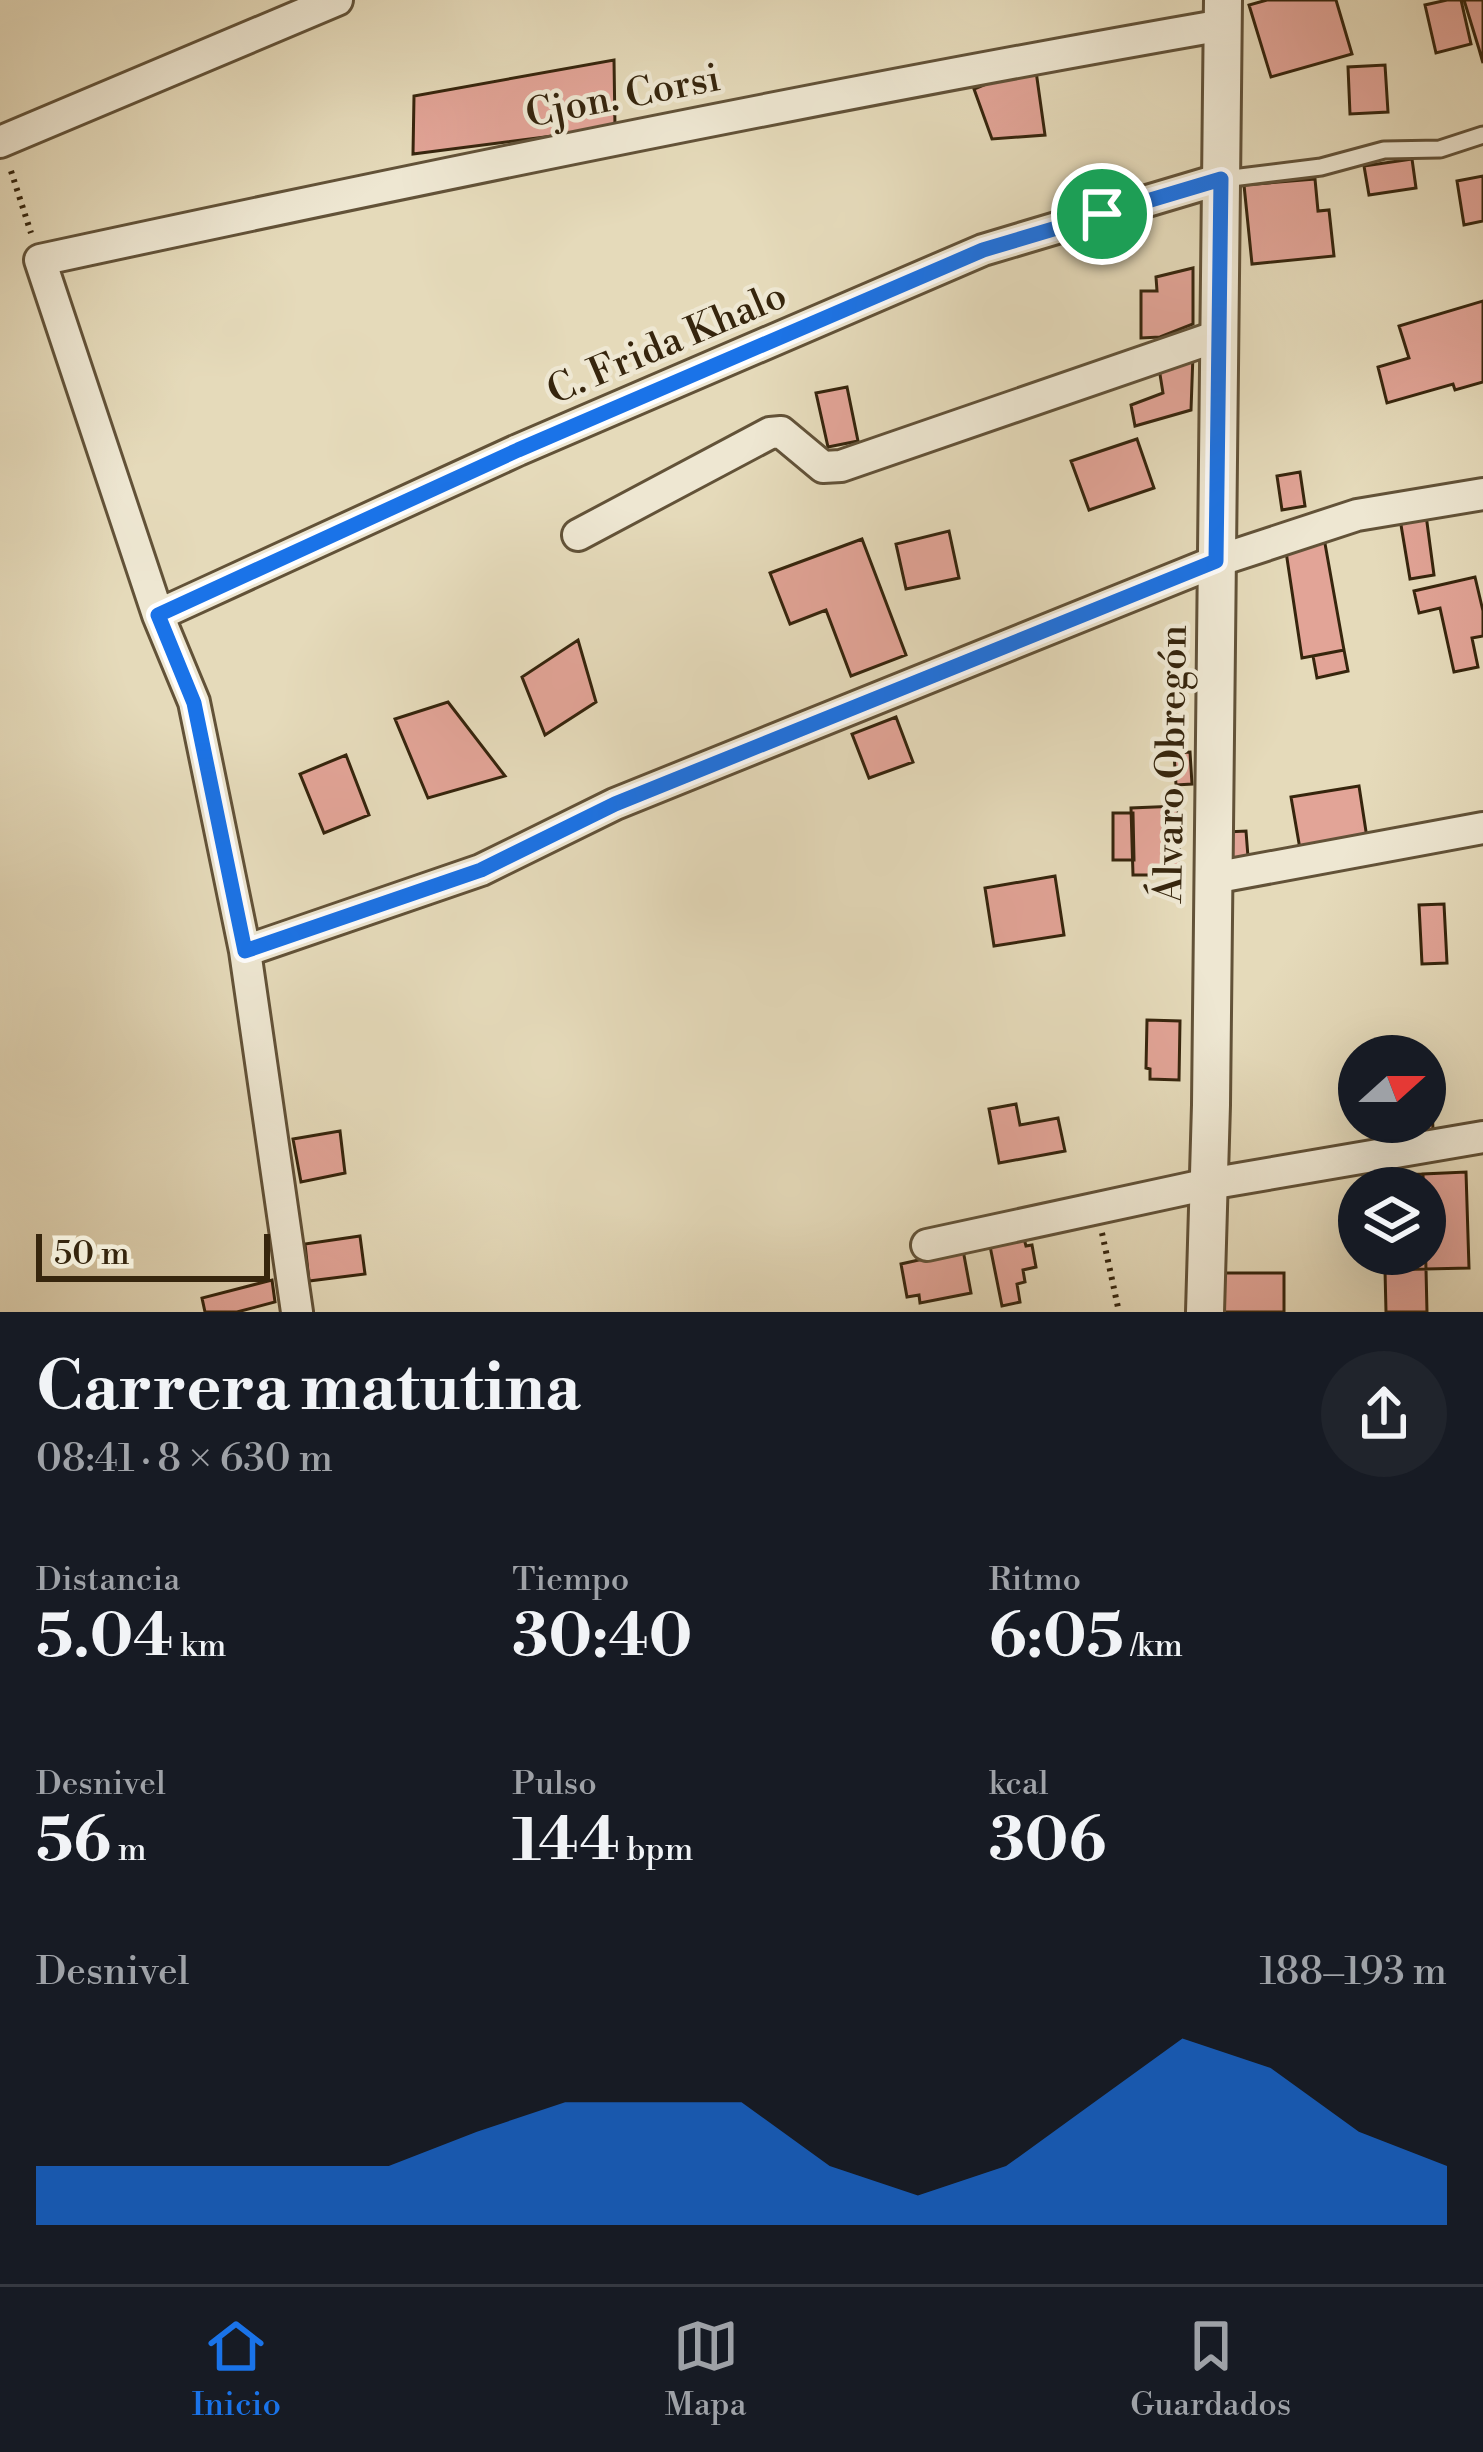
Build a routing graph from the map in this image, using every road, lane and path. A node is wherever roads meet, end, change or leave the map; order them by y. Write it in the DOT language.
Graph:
graph roads {
  1 [pos="337,0"];
  2 [pos="1223,13"];
  3 [pos="1483,135"];
  4 [pos="0,142"];
  5 [pos="1221,179"];
  6 [pos="40,260"];
  7 [pos="1218,336"];
  8 [pos="1483,494"];
  9 [pos="578,535"];
  10 [pos="1216,561"];
  11 [pos="158,615"];
  12 [pos="1483,828"];
  13 [pos="1213,878"];
  14 [pos="245,951"];
  15 [pos="1483,1137"];
  16 [pos="1209,1184"];
  17 [pos="1096,1208"];
  18 [pos="928,1245"];
  19 [pos="297,1312"];
  20 [pos="1119,1312"];
  21 [pos="1205,1312"];
  1 -- 4 [label="street"];
  2 -- 5 [label="street, Álvaro Obregón"];
  2 -- 6 [label="street, Cjon. Corsi"];
  3 -- 5 [label="lane"];
  4 -- 6 [label="path"];
  5 -- 7 [label="street, Álvaro Obregón"];
  5 -- 11 [label="street, C. Frida Khalo"];
  6 -- 11 [label="street"];
  7 -- 9 [label="street"];
  7 -- 10 [label="street, Álvaro Obregón"];
  8 -- 10 [label="street"];
  10 -- 13 [label="street, Álvaro Obregón"];
  10 -- 14 [label="street"];
  11 -- 14 [label="street"];
  12 -- 13 [label="street"];
  13 -- 16 [label="street, Álvaro Obregón"];
  14 -- 19 [label="street"];
  15 -- 16 [label="street"];
  16 -- 17 [label="street"];
  16 -- 21 [label="street, Álvaro Obregón"];
  17 -- 18 [label="street"];
  17 -- 20 [label="path"];
}
